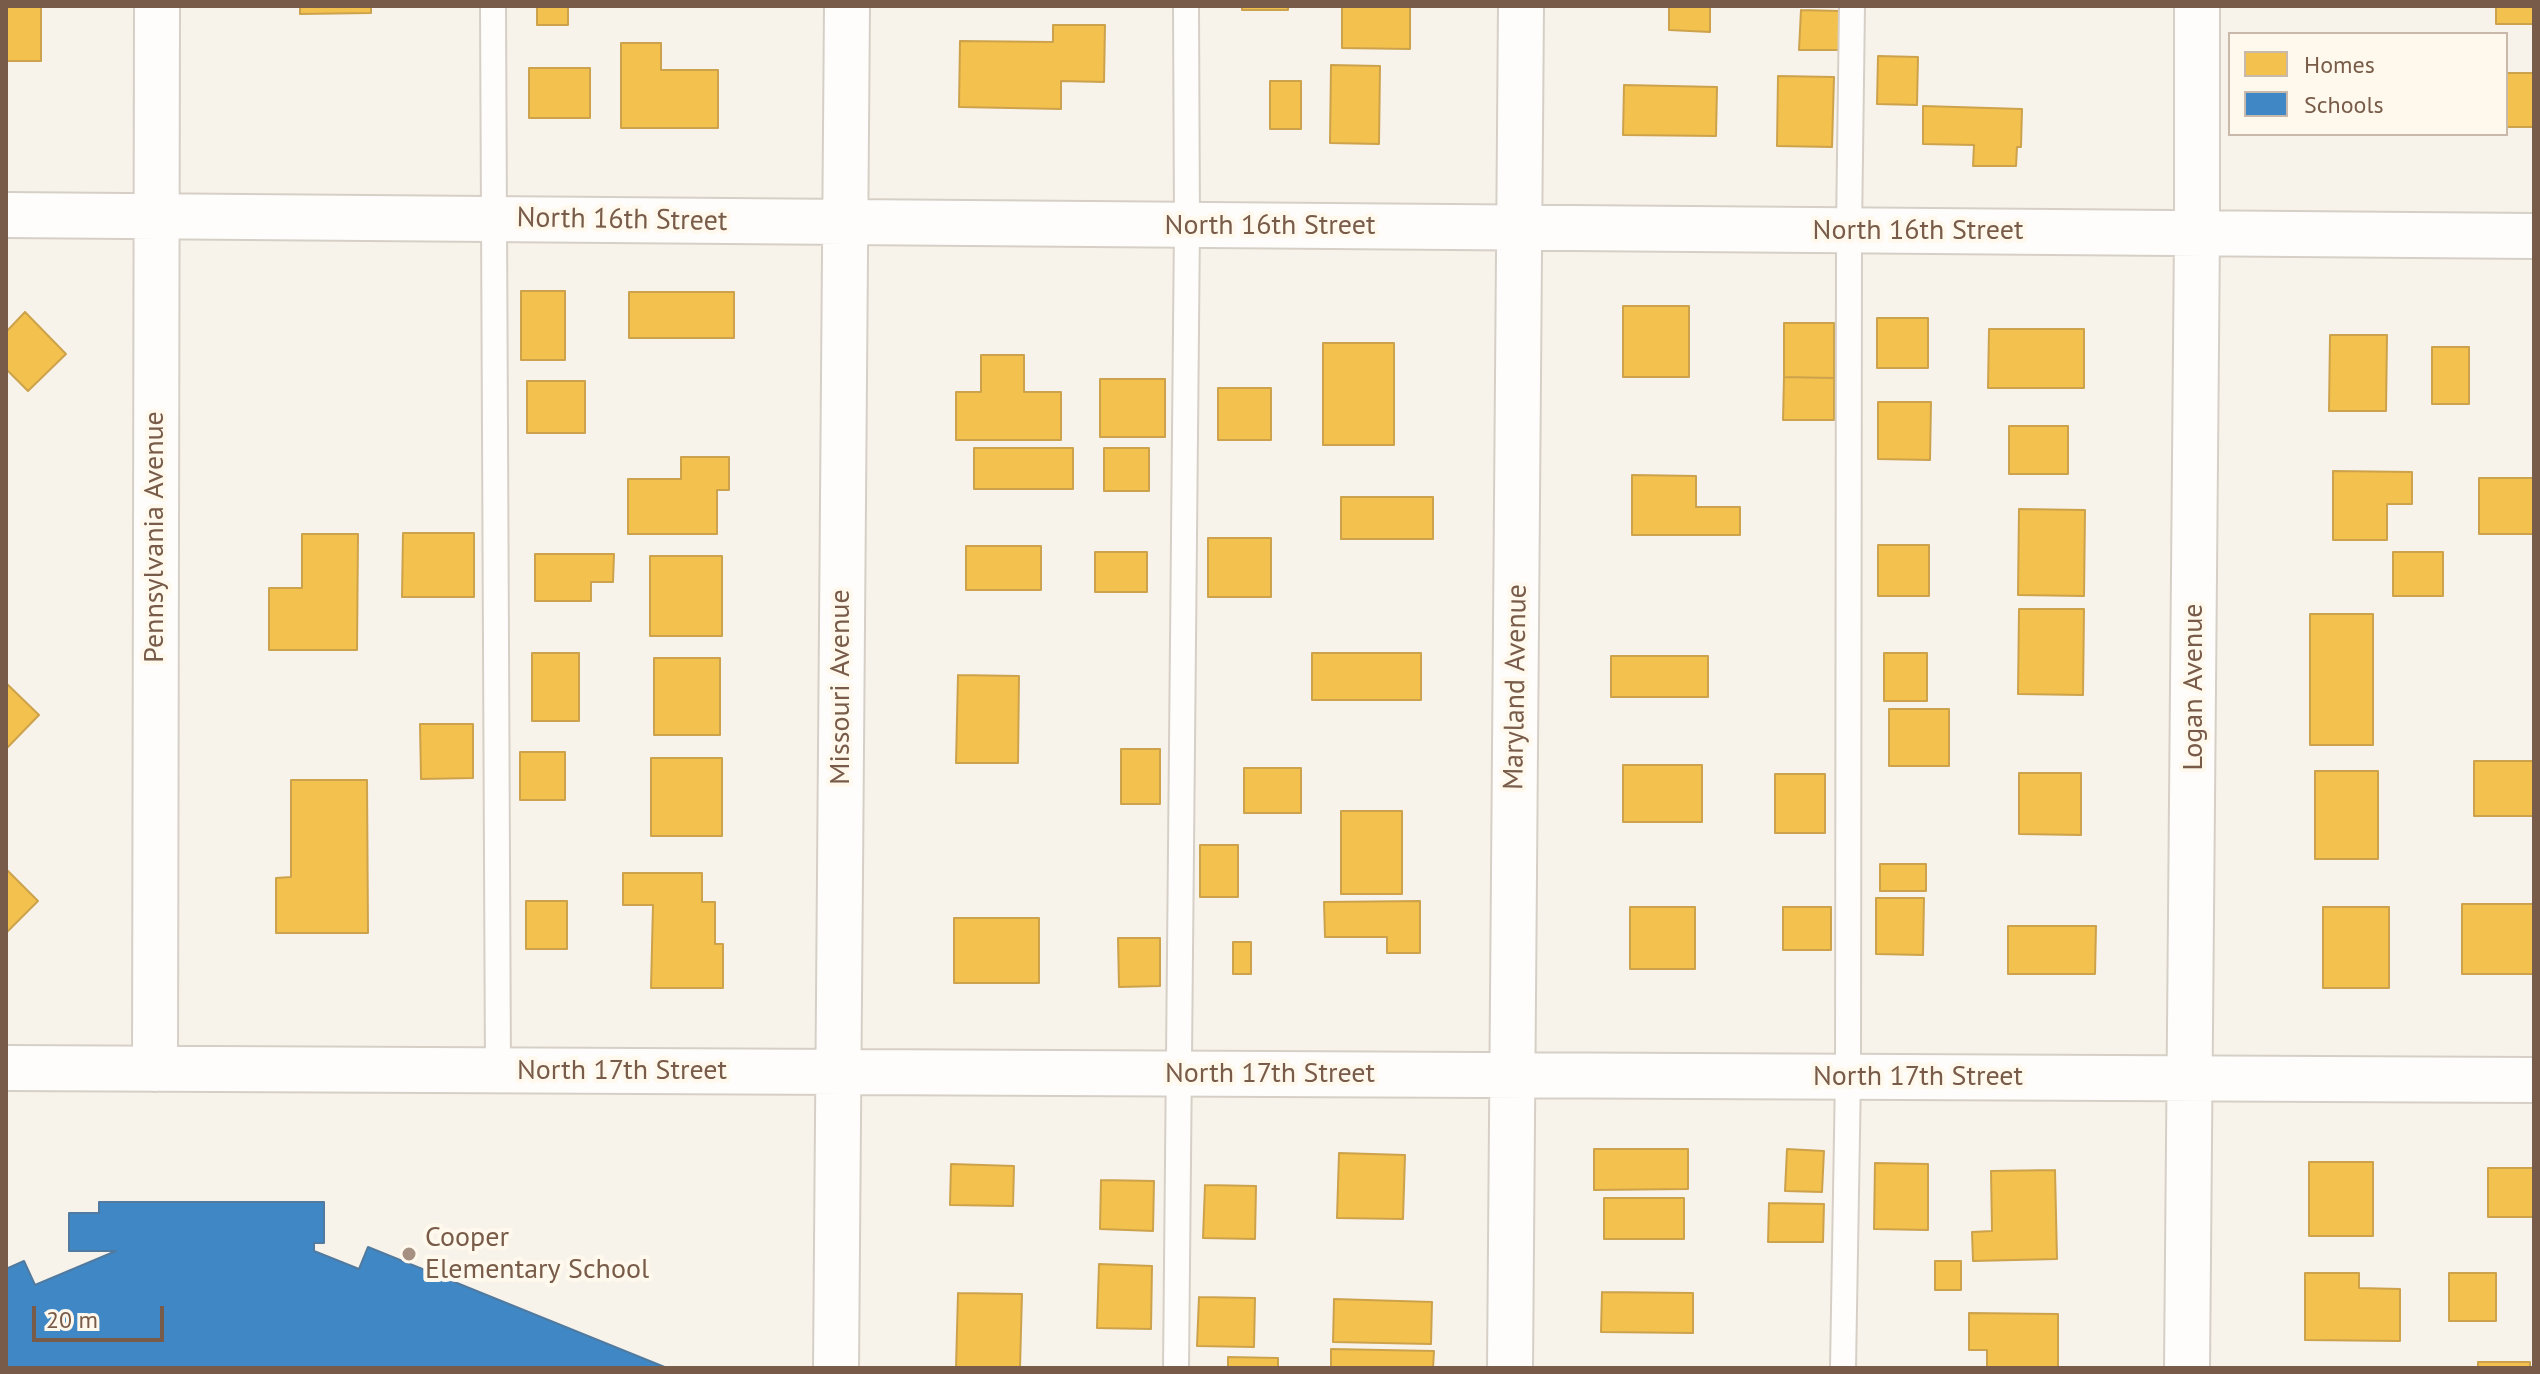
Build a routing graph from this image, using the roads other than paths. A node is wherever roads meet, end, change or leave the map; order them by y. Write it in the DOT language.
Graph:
graph roads {
  1 [pos="157,6"];
  2 [pos="493,6"];
  3 [pos="847,6"];
  4 [pos="1186,6"];
  5 [pos="1521,6"];
  6 [pos="1852,6"];
  7 [pos="2197,6"];
  8 [pos="6,215"];
  9 [pos="154,215"];
  10 [pos="493,219"];
  11 [pos="844,222"];
  12 [pos="1187,225"];
  13 [pos="1520,228"];
  14 [pos="1849,230"];
  15 [pos="2197,233"];
  16 [pos="2534,236"];
  17 [pos="6,1068"];
  18 [pos="155,1069"];
  19 [pos="498,1070"];
  20 [pos="838,1072"];
  21 [pos="1180,1073"];
  22 [pos="1512,1075"];
  23 [pos="1848,1076"];
  24 [pos="2191,1078"];
  25 [pos="2534,1080"];
  26 [pos="836,1368"];
  27 [pos="1176,1368"];
  28 [pos="1510,1368"];
  29 [pos="1843,1368"];
  30 [pos="2187,1368"];
  1 -- 9 [label="street, Pennsylvania Avenue"];
  2 -- 10 [label="lane"];
  3 -- 11 [label="street, Missouri Avenue"];
  4 -- 12 [label="lane"];
  5 -- 13 [label="street, Maryland Avenue"];
  6 -- 14 [label="lane"];
  7 -- 15 [label="street, Logan Avenue"];
  8 -- 9 [label="street, North 16th Street"];
  9 -- 10 [label="street, North 16th Street"];
  9 -- 18 [label="street, Pennsylvania Avenue"];
  10 -- 11 [label="street, North 16th Street"];
  10 -- 19 [label="lane"];
  11 -- 12 [label="street, North 16th Street"];
  11 -- 20 [label="street, Missouri Avenue"];
  12 -- 13 [label="street, North 16th Street"];
  12 -- 21 [label="lane"];
  13 -- 14 [label="street, North 16th Street"];
  13 -- 22 [label="street, Maryland Avenue"];
  14 -- 15 [label="street, North 16th Street"];
  14 -- 23 [label="lane"];
  15 -- 16 [label="street, North 16th Street"];
  15 -- 24 [label="street, Logan Avenue"];
  17 -- 18 [label="street, North 17th Street"];
  18 -- 19 [label="street, North 17th Street"];
  19 -- 20 [label="street, North 17th Street"];
  20 -- 21 [label="street, North 17th Street"];
  20 -- 26 [label="street, Missouri Avenue"];
  21 -- 22 [label="street, North 17th Street"];
  21 -- 27 [label="lane"];
  22 -- 23 [label="street, North 17th Street"];
  22 -- 28 [label="street, Maryland Avenue"];
  23 -- 24 [label="street, North 17th Street"];
  23 -- 29 [label="lane"];
  24 -- 25 [label="street, North 17th Street"];
  24 -- 30 [label="street, Logan Avenue"];
}
